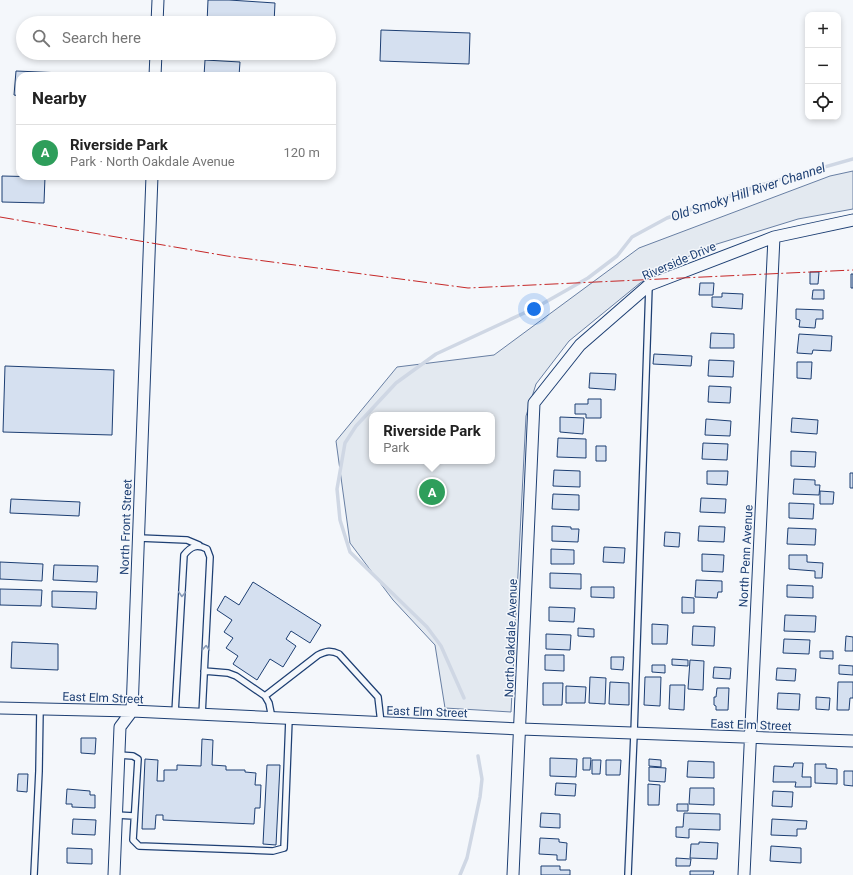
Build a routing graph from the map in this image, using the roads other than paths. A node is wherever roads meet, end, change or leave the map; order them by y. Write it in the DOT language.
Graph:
graph roads {
  1 [pos="158,0"];
  2 [pos="157,16"];
  3 [pos="156,60"];
  4 [pos="155,72"];
  5 [pos="152,180"];
  6 [pos="853,220"];
  7 [pos="774,237"];
  8 [pos="649,285"];
  9 [pos="534,403"];
  10 [pos="139,538"];
  11 [pos="200,546"];
  12 [pos="204,670"];
  13 [pos="265,696"];
  14 [pos="0,708"];
  15 [pos="40,709"];
  16 [pos="132,711"];
  17 [pos="175,713"];
  18 [pos="202,715"];
  19 [pos="272,718"];
  20 [pos="289,719"];
  21 [pos="381,723"];
  22 [pos="521,729"];
  23 [pos="634,734"];
  24 [pos="751,738"];
  25 [pos="853,741"];
  26 [pos="119,755"];
  27 [pos="116,815"];
  28 [pos="134,816"];
  29 [pos="34,875"];
  30 [pos="114,875"];
  31 [pos="513,875"];
  32 [pos="628,875"];
  33 [pos="744,875"];
  1 -- 2 [label="street"];
  3 -- 4 [label="street"];
  5 -- 10 [label="street, North Front Street"];
  6 -- 7 [label="street, Riverside Drive"];
  7 -- 8 [label="street, Riverside Drive"];
  7 -- 24 [label="street, North Penn Avenue"];
  8 -- 9 [label="street, Riverside Drive"];
  8 -- 23 [label="lane"];
  9 -- 22 [label="street, North Oakdale Avenue"];
  10 -- 11 [label="lane"];
  10 -- 16 [label="street, North Front Street"];
  12 -- 11 [label="lane, one-way"];
  11 -- 17 [label="lane, one-way"];
  12 -- 13 [label="lane"];
  12 -- 18 [label="lane"];
  13 -- 19 [label="lane"];
  13 -- 21 [label="lane"];
  14 -- 15 [label="street, East Elm Street"];
  15 -- 16 [label="street, East Elm Street"];
  15 -- 29 [label="lane"];
  16 -- 17 [label="street, East Elm Street"];
  16 -- 26 [label="street"];
  17 -- 18 [label="street, East Elm Street"];
  18 -- 19 [label="street, East Elm Street"];
  19 -- 20 [label="street, East Elm Street"];
  20 -- 21 [label="street, East Elm Street"];
  20 -- 28 [label="lane"];
  21 -- 22 [label="street, East Elm Street"];
  22 -- 23 [label="street, East Elm Street"];
  22 -- 31 [label="street, North Oakdale Avenue"];
  23 -- 24 [label="street, East Elm Street"];
  23 -- 32 [label="lane"];
  24 -- 25 [label="street, East Elm Street"];
  24 -- 33 [label="street, North Penn Avenue"];
  26 -- 27 [label="street"];
  26 -- 28 [label="lane"];
  27 -- 28 [label="lane"];
  27 -- 30 [label="street"];
}
